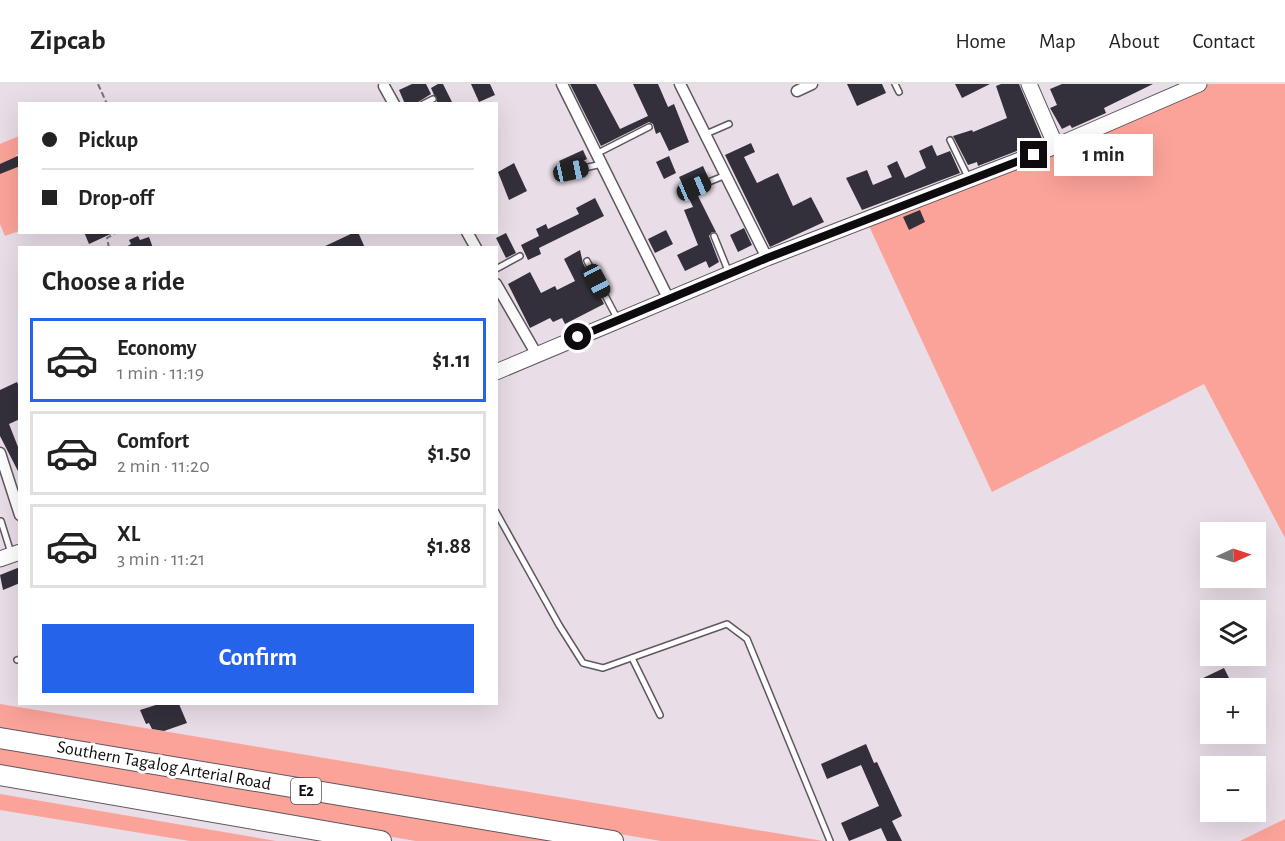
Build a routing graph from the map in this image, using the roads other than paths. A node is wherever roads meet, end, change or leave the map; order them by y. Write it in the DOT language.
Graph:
graph roads {
  1 [pos="562,84"];
  2 [pos="680,84"];
  3 [pos="812,84"];
  4 [pos="896,84"];
  5 [pos="1029,84"];
  6 [pos="1199,84"];
  7 [pos="384,86"];
  8 [pos="796,91"];
  9 [pos="899,92"];
  10 [pos="433,99"];
  11 [pos="393,102"];
  12 [pos="427,102"];
  13 [pos="729,124"];
  14 [pos="650,127"];
  15 [pos="705,134"];
  16 [pos="950,140"];
  17 [pos="1056,147"];
  18 [pos="599,159"];
  19 [pos="571,171"];
  20 [pos="726,175"];
  21 [pos="969,180"];
  22 [pos="694,188"];
  23 [pos="714,236"];
  24 [pos="520,256"];
  25 [pos="767,258"];
  26 [pos="587,261"];
  27 [pos="498,268"];
  28 [pos="730,274"];
  29 [pos="498,287"];
  30 [pos="668,298"];
  31 [pos="618,320"];
  32 [pos="537,355"];
  33 [pos="498,371"];
  34 [pos="0,454"];
  35 [pos="18,508"];
  36 [pos="498,516"];
  37 [pos="1,521"];
  38 [pos="10,555"];
  39 [pos="632,658"];
  40 [pos="660,715"];
  41 [pos="0,738"];
  42 [pos="0,775"];
  43 [pos="0,786"];
  44 [pos="372,839"];
  45 [pos="613,841"];
  46 [pos="830,841"];
  1 -- 18 [label="street"];
  2 -- 15 [label="street"];
  3 -- 8 [label="street"];
  4 -- 9 [label="lane"];
  5 -- 17 [label="street"];
  6 -- 17 [label="street"];
  7 -- 11 [label="street"];
  10 -- 12 [label="lane"];
  13 -- 15 [label="lane"];
  14 -- 18 [label="lane"];
  15 -- 20 [label="street"];
  16 -- 21 [label="lane"];
  17 -- 21 [label="street"];
  18 -- 19 [label="lane"];
  18 -- 30 [label="street"];
  20 -- 22 [label="lane"];
  20 -- 25 [label="street"];
  21 -- 25 [label="street"];
  23 -- 28 [label="lane"];
  24 -- 27 [label="lane"];
  25 -- 28 [label="street"];
  26 -- 31 [label="lane"];
  28 -- 30 [label="street"];
  29 -- 32 [label="street"];
  30 -- 31 [label="street"];
  31 -- 32 [label="street"];
  32 -- 33 [label="street"];
  34 -- 35 [label="street"];
  36 -- 39 [label="lane"];
  37 -- 38 [label="lane"];
  39 -- 40 [label="lane"];
  39 -- 46 [label="lane"];
  41 -- 45 [label="highway, Southern Tagalog Arterial Road / E2"];
  42 -- 44 [label="highway, Southern Tagalog Arterial Road / E2"];
  43 -- 44 [label="highway"];
}
